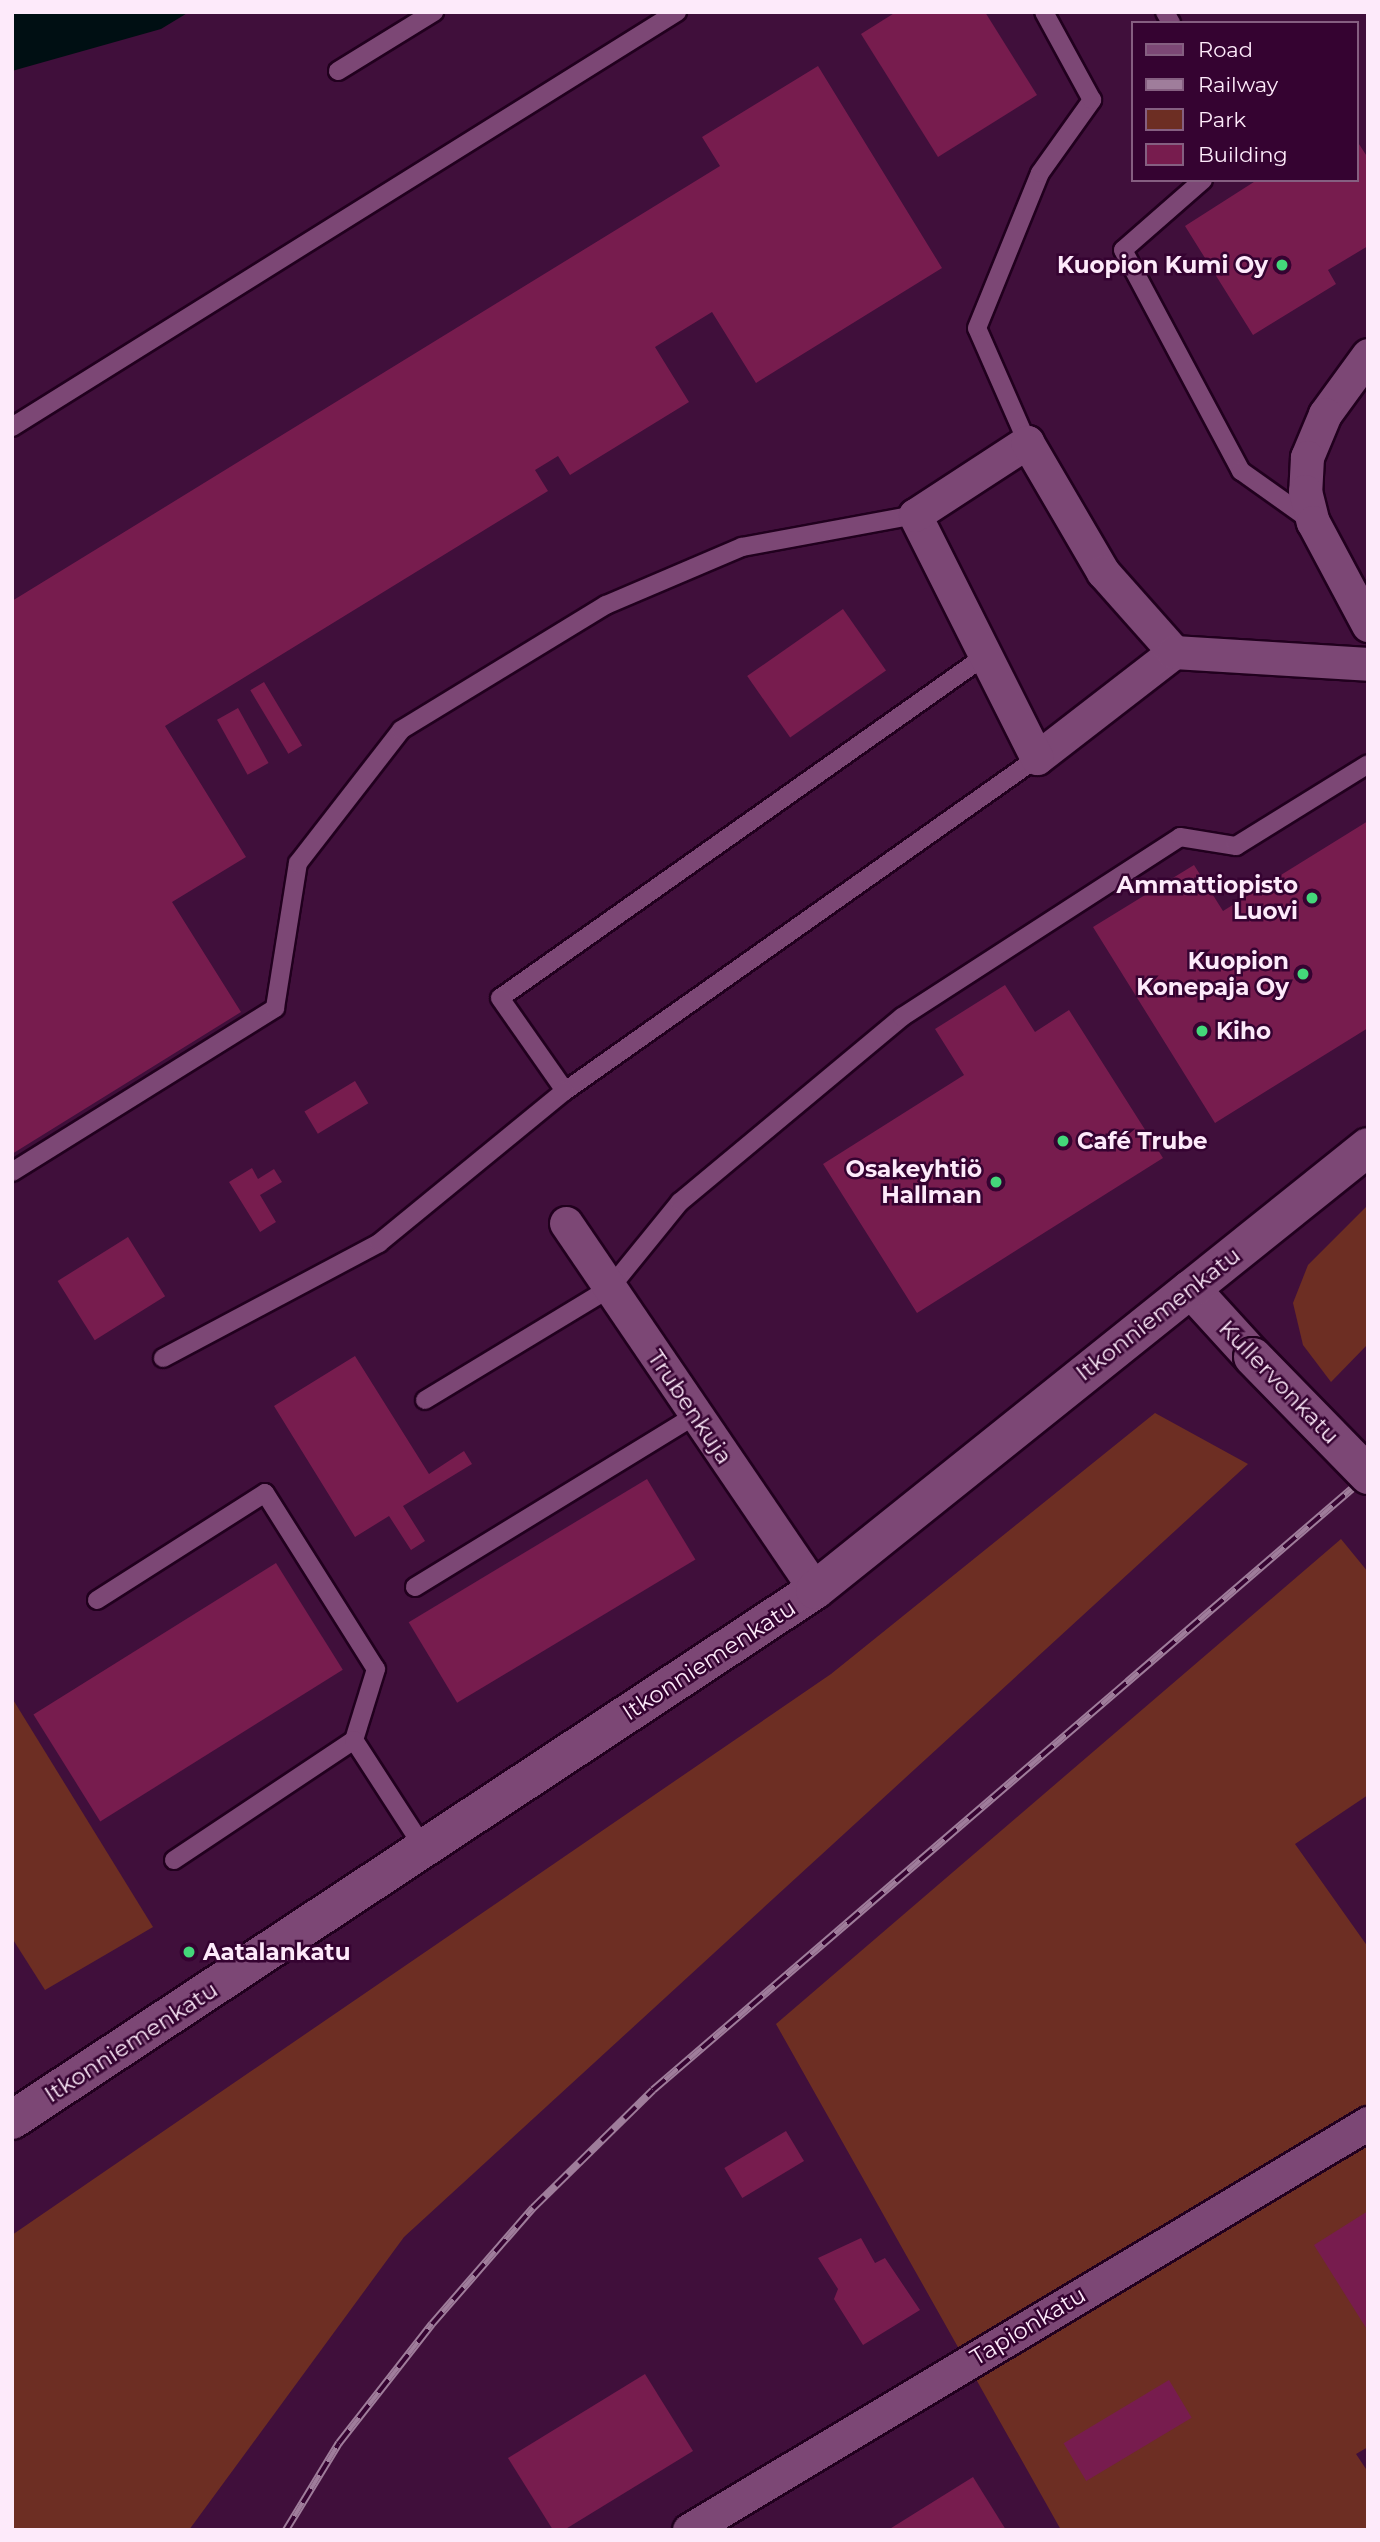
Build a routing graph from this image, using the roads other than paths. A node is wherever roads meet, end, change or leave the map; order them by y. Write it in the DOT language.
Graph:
graph roads {
  1 [pos="434,12"];
  2 [pos="677,12"];
  3 [pos="1044,12"];
  4 [pos="338,72"];
  5 [pos="1201,182"];
  6 [pos="1368,355"];
  7 [pos="12,427"];
  8 [pos="1027,442"];
  9 [pos="915,515"];
  10 [pos="1313,522"];
  11 [pos="1368,625"];
  12 [pos="1174,652"];
  13 [pos="985,656"];
  14 [pos="1368,664"];
  15 [pos="1037,758"];
  16 [pos="1368,764"];
  17 [pos="565,1091"];
  18 [pos="1368,1147"];
  19 [pos="12,1172"];
  20 [pos="566,1223"];
  21 [pos="610,1288"];
  22 [pos="1191,1289"];
  23 [pos="163,1358"];
  24 [pos="425,1400"];
  25 [pos="696,1415"];
  26 [pos="1368,1475"];
  27 [pos="415,1587"];
  28 [pos="815,1590"];
  29 [pos="97,1600"];
  30 [pos="354,1740"];
  31 [pos="424,1848"];
  32 [pos="174,1860"];
  33 [pos="12,2120"];
  34 [pos="1368,2123"];
  35 [pos="689,2530"];
  1 -- 4 [label="lane"];
  2 -- 7 [label="lane"];
  3 -- 8 [label="lane"];
  5 -- 10 [label="lane"];
  6 -- 10 [label="street"];
  8 -- 9 [label="street"];
  8 -- 12 [label="street"];
  9 -- 13 [label="street"];
  9 -- 19 [label="lane"];
  10 -- 11 [label="street"];
  12 -- 14 [label="street"];
  12 -- 15 [label="street"];
  13 -- 15 [label="street"];
  13 -- 17 [label="lane"];
  15 -- 17 [label="lane"];
  16 -- 21 [label="lane"];
  17 -- 23 [label="lane"];
  18 -- 22 [label="street, Itkonniemenkatu"];
  20 -- 21 [label="street, Trubenkuja"];
  21 -- 24 [label="lane"];
  21 -- 25 [label="street, Trubenkuja"];
  22 -- 26 [label="street, Kullervonkatu, bridge"];
  22 -- 28 [label="street, Itkonniemenkatu"];
  25 -- 27 [label="lane"];
  25 -- 28 [label="street, Trubenkuja"];
  28 -- 31 [label="street, Itkonniemenkatu"];
  29 -- 30 [label="lane"];
  30 -- 31 [label="lane"];
  30 -- 32 [label="lane"];
  31 -- 33 [label="street, Itkonniemenkatu"];
  34 -- 35 [label="street, Tapionkatu"];
}
